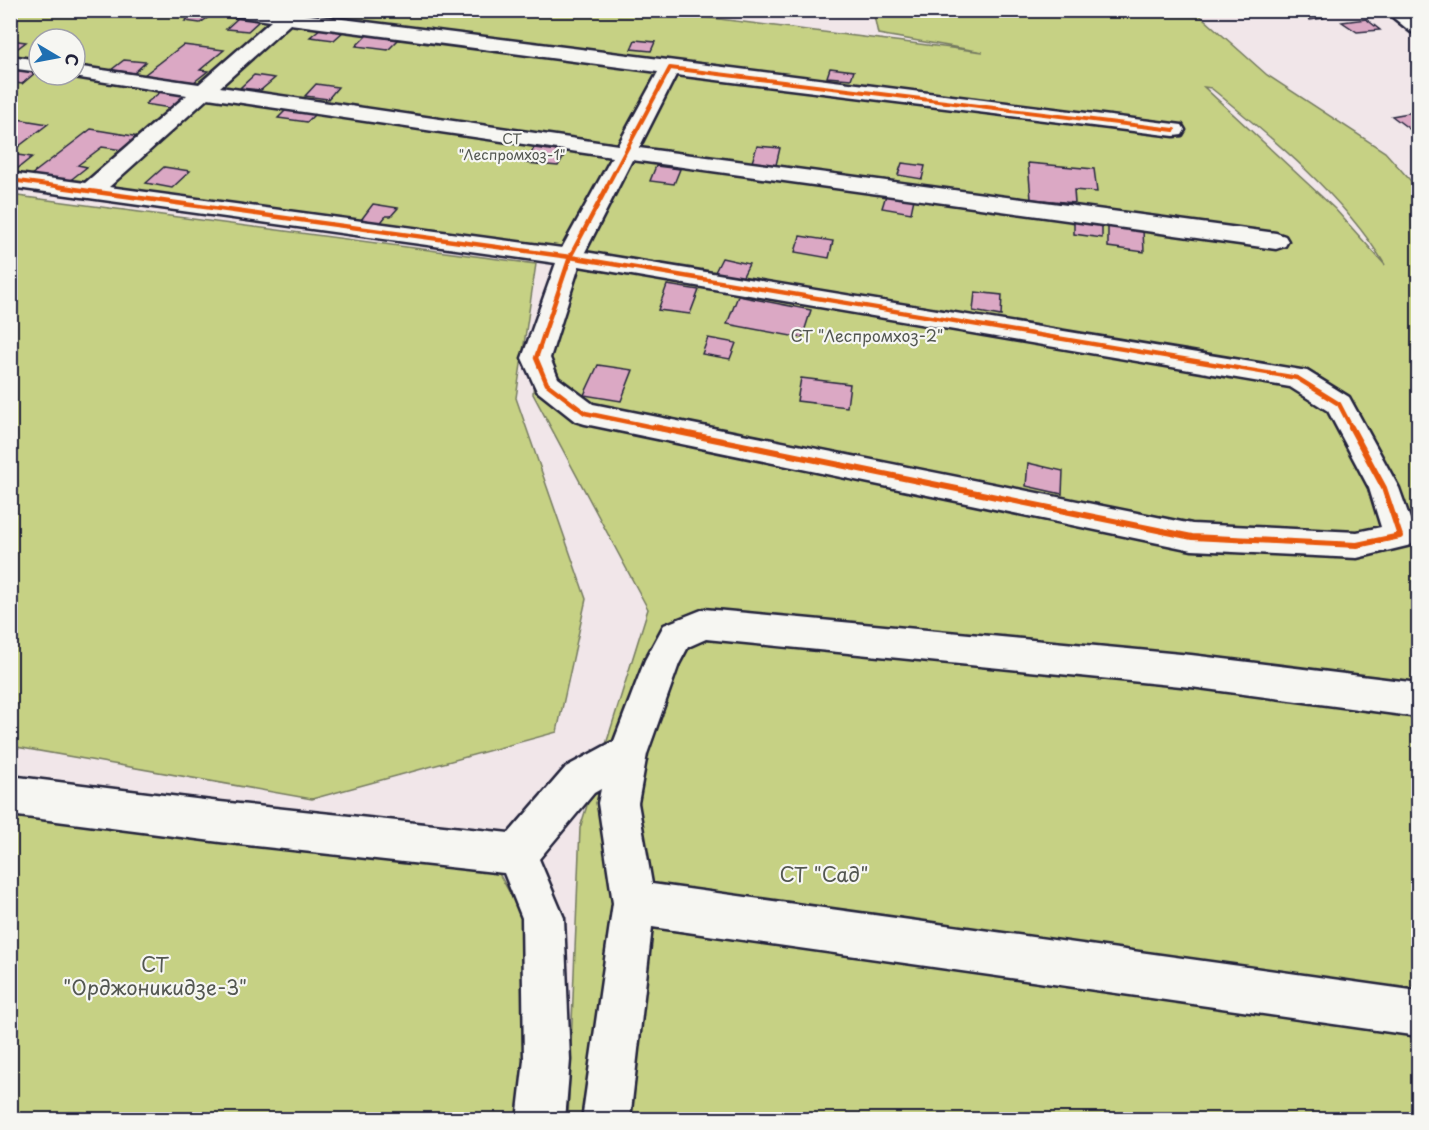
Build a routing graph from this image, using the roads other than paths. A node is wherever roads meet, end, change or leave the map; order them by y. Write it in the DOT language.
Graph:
graph roads {
  1 [pos="225,10"];
  2 [pos="1393,10"];
  3 [pos="286,18"];
  4 [pos="1419,28"];
  5 [pos="10,62"];
  6 [pos="27,64"];
  7 [pos="670,68"];
  8 [pos="87,74"];
  9 [pos="204,91"];
  10 [pos="1174,129"];
  11 [pos="626,153"];
  12 [pos="10,180"];
  13 [pos="90,190"];
  14 [pos="1276,241"];
  15 [pos="570,257"];
  16 [pos="1419,700"];
  17 [pos="628,754"];
  18 [pos="10,795"];
  19 [pos="517,854"];
  20 [pos="634,903"];
  21 [pos="1419,1014"];
  22 [pos="541,1119"];
  23 [pos="606,1119"];
  1 -- 3 [label="street"];
  2 -- 4 [label="street"];
  3 -- 7 [label="street"];
  3 -- 9 [label="street"];
  5 -- 6 [label="street"];
  7 -- 10 [label="street"];
  7 -- 11 [label="street"];
  8 -- 9 [label="street"];
  9 -- 11 [label="street"];
  9 -- 13 [label="street"];
  11 -- 14 [label="street"];
  11 -- 15 [label="street"];
  12 -- 13 [label="street"];
  13 -- 15 [label="street"];
  15 -- 15 [label="street"];
  16 -- 17 [label="street"];
  17 -- 19 [label="street"];
  17 -- 20 [label="street"];
  18 -- 19 [label="street"];
  19 -- 22 [label="street"];
  20 -- 21 [label="street"];
  20 -- 23 [label="street"];
}
